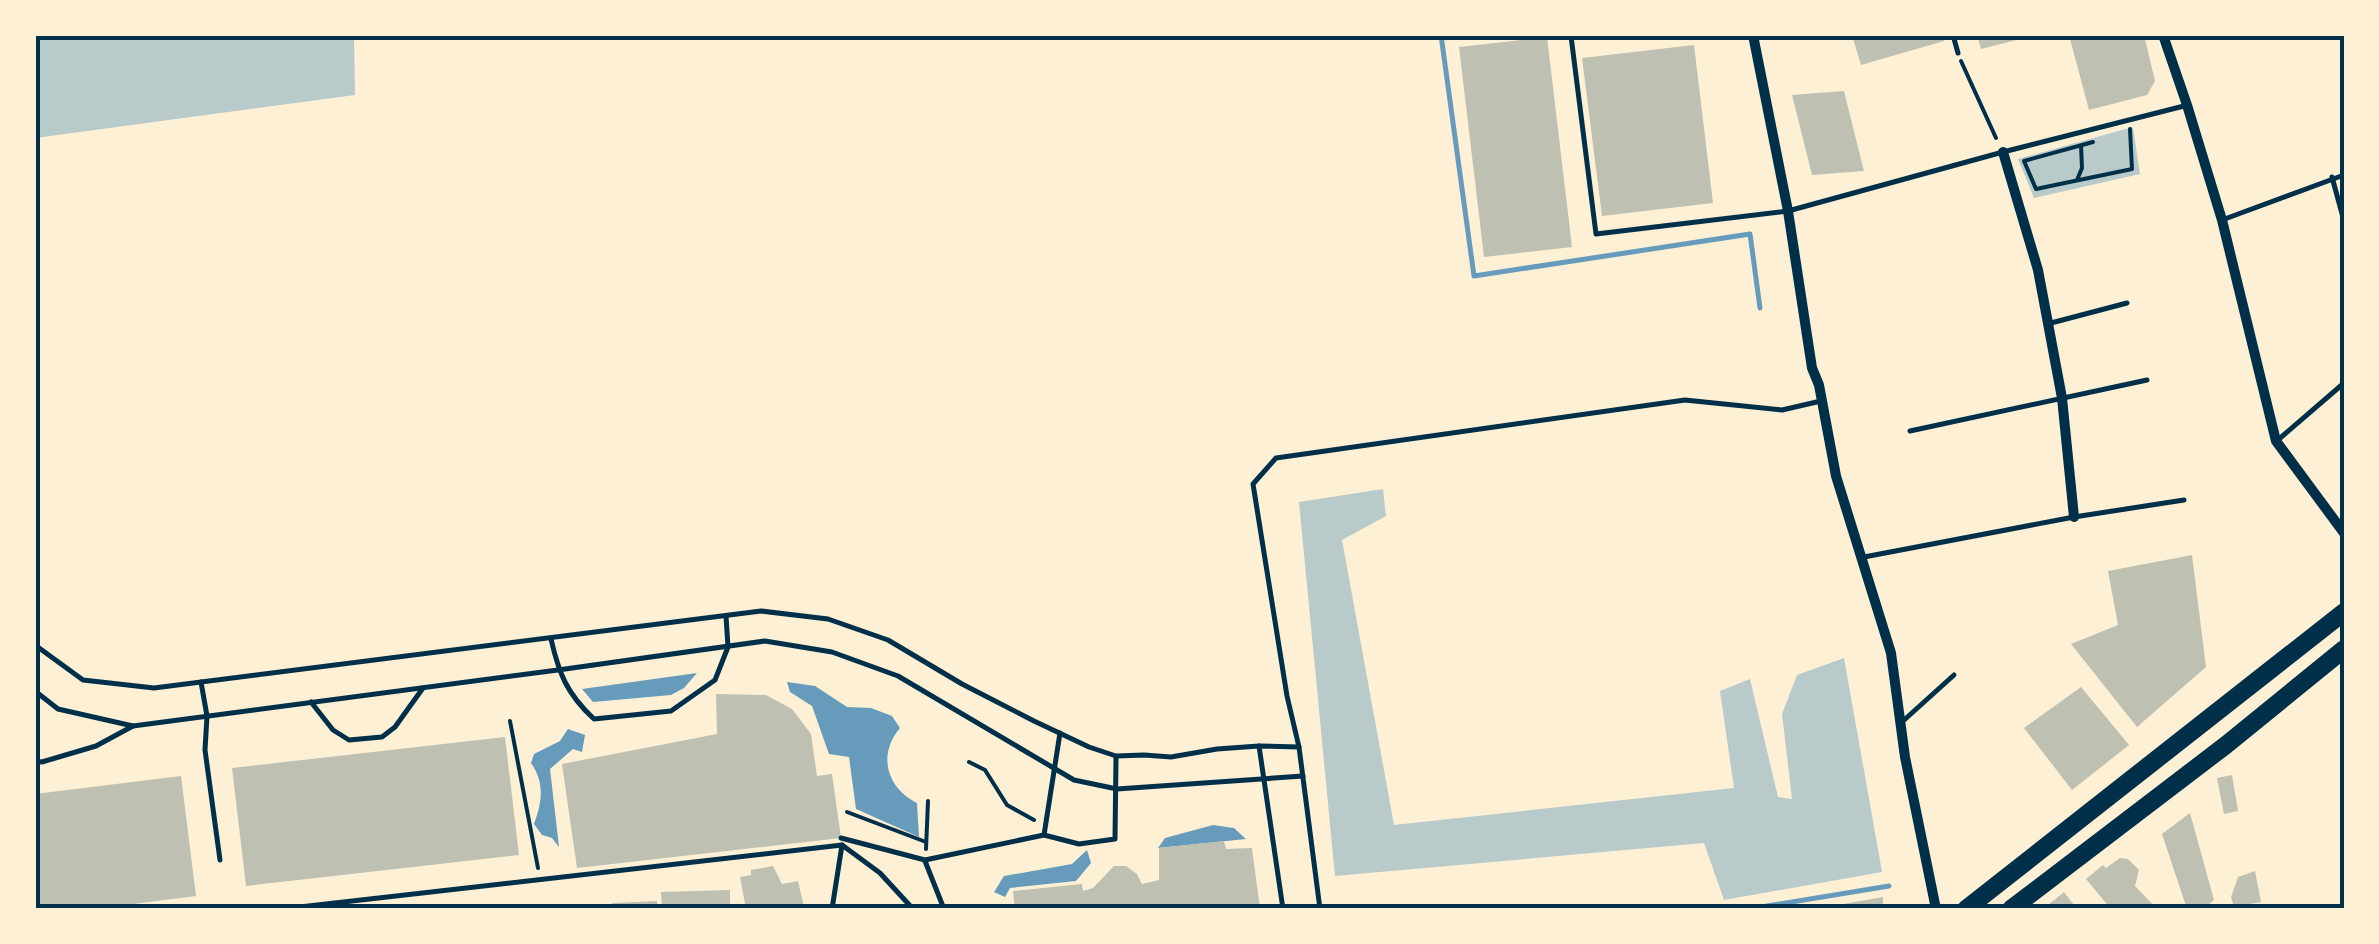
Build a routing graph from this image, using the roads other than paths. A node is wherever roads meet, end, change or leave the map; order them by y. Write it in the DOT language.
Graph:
graph roads {
  1 [pos="1579,35"];
  2 [pos="1753,35"];
  3 [pos="1953,35"];
  4 [pos="2163,35"];
  5 [pos="1958,53"];
  6 [pos="2187,105"];
  7 [pos="2002,152"];
  8 [pos="2344,175"];
  9 [pos="2332,177"];
  10 [pos="1788,211"];
  11 [pos="2222,220"];
  12 [pos="2344,221"];
  13 [pos="2127,303"];
  14 [pos="2048,324"];
  15 [pos="2146,380"];
  16 [pos="2344,383"];
  17 [pos="2062,398"];
  18 [pos="1822,400"];
  19 [pos="1910,431"];
  20 [pos="2276,441"];
  21 [pos="2184,500"];
  22 [pos="2074,517"];
  23 [pos="2344,533"];
  24 [pos="1861,558"];
  25 [pos="2344,612"];
  26 [pos="726,616"];
  27 [pos="551,639"];
  28 [pos="35,646"];
  29 [pos="728,647"];
  30 [pos="2344,649"];
  31 [pos="558,670"];
  32 [pos="1954,675"];
  33 [pos="201,682"];
  34 [pos="423,687"];
  35 [pos="35,691"];
  36 [pos="310,702"];
  37 [pos="207,716"];
  38 [pos="1900,724"];
  39 [pos="133,726"];
  40 [pos="1060,733"];
  41 [pos="1259,746"];
  42 [pos="1300,747"];
  43 [pos="1116,756"];
  44 [pos="35,760"];
  45 [pos="1054,769"];
  46 [pos="1303,776"];
  47 [pos="1264,778"];
  48 [pos="1117,789"];
  49 [pos="1044,836"];
  50 [pos="842,841"];
  51 [pos="220,860"];
  52 [pos="925,860"];
  53 [pos="282,909"];
  54 [pos="832,909"];
  55 [pos="913,909"];
  56 [pos="944,909"];
  57 [pos="1283,909"];
  58 [pos="1320,909"];
  59 [pos="1936,909"];
  60 [pos="1966,909"];
  61 [pos="2011,909"];
  1 -- 10 [label="lane"];
  2 -- 10 [label="street"];
  3 -- 5 [label="lane"];
  4 -- 6 [label="street"];
  6 -- 7 [label="lane"];
  6 -- 11 [label="street"];
  7 -- 10 [label="lane"];
  7 -- 14 [label="street"];
  8 -- 9 [label="lane"];
  9 -- 11 [label="lane"];
  9 -- 12 [label="lane"];
  10 -- 18 [label="street"];
  11 -- 20 [label="street"];
  13 -- 14 [label="lane"];
  14 -- 17 [label="street"];
  15 -- 17 [label="lane"];
  16 -- 20 [label="lane"];
  17 -- 19 [label="lane"];
  17 -- 22 [label="street"];
  18 -- 24 [label="street"];
  18 -- 42 [label="lane"];
  20 -- 23 [label="street"];
  21 -- 22 [label="lane"];
  22 -- 24 [label="lane"];
  24 -- 38 [label="street"];
  25 -- 60 [label="main road"];
  26 -- 27 [label="lane"];
  26 -- 29 [label="lane"];
  26 -- 40 [label="lane"];
  27 -- 31 [label="lane"];
  27 -- 33 [label="lane"];
  28 -- 33 [label="lane"];
  29 -- 31 [label="lane"];
  29 -- 31 [label="lane"];
  29 -- 45 [label="lane"];
  30 -- 61 [label="main road"];
  31 -- 34 [label="lane"];
  32 -- 38 [label="lane"];
  33 -- 37 [label="lane"];
  34 -- 36 [label="lane"];
  34 -- 36 [label="lane"];
  35 -- 39 [label="lane"];
  36 -- 37 [label="lane"];
  37 -- 39 [label="lane"];
  37 -- 51 [label="lane"];
  38 -- 59 [label="street"];
  39 -- 44 [label="lane"];
  40 -- 43 [label="lane"];
  40 -- 45 [label="lane"];
  41 -- 42 [label="lane"];
  41 -- 43 [label="lane"];
  41 -- 47 [label="lane"];
  42 -- 46 [label="lane"];
  43 -- 48 [label="lane"];
  45 -- 48 [label="lane"];
  45 -- 49 [label="lane"];
  46 -- 47 [label="lane"];
  46 -- 58 [label="lane"];
  47 -- 48 [label="lane"];
  47 -- 57 [label="lane"];
  48 -- 49 [label="lane"];
  49 -- 52 [label="lane"];
  50 -- 52 [label="lane"];
  50 -- 53 [label="lane"];
  50 -- 54 [label="lane"];
  50 -- 55 [label="lane"];
  52 -- 56 [label="lane"];
}
